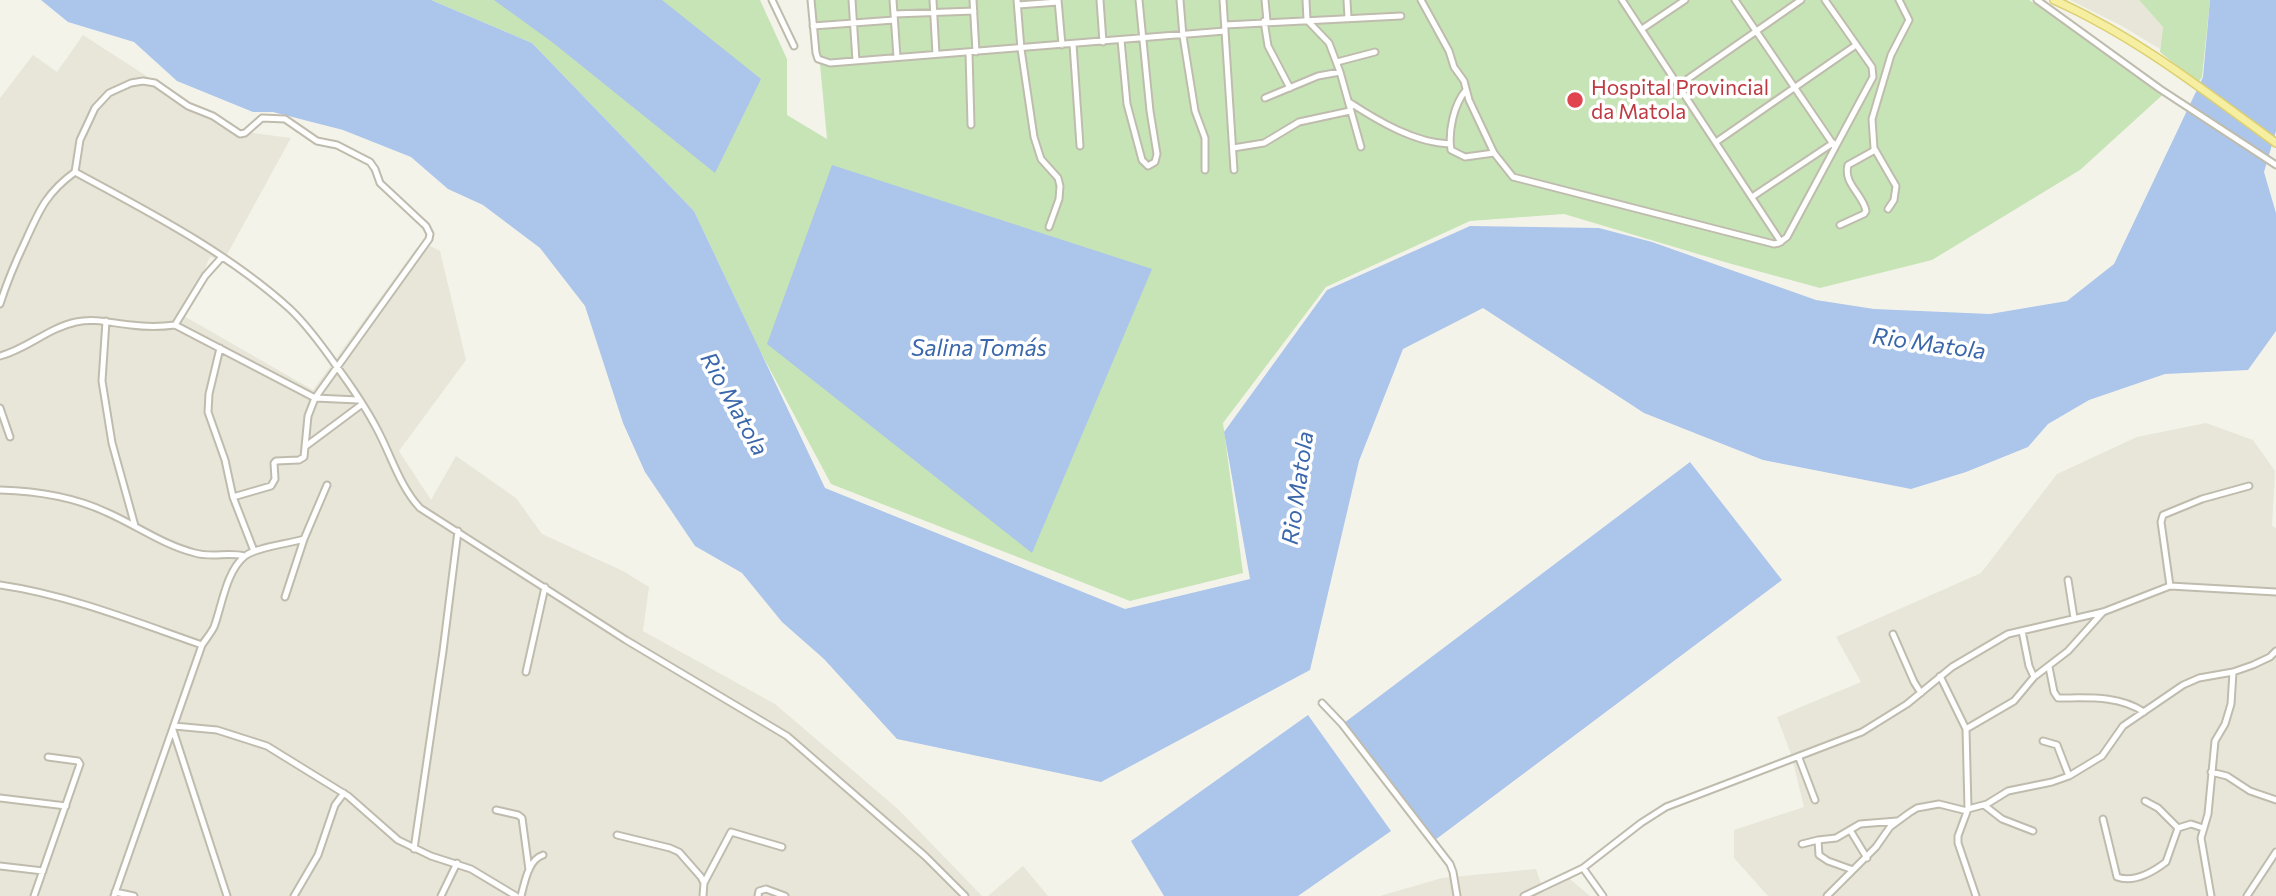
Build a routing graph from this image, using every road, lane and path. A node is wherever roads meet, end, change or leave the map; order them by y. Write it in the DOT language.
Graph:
graph roads {
  1 [pos="772,0"];
  2 [pos="811,0"];
  3 [pos="852,0"];
  4 [pos="893,0"];
  5 [pos="933,0"];
  6 [pos="973,0"];
  7 [pos="1100,0"];
  8 [pos="1139,0"];
  9 [pos="1180,0"];
  10 [pos="1223,0"];
  11 [pos="1265,0"];
  12 [pos="1306,0"];
  13 [pos="1347,0"];
  14 [pos="1421,0"];
  15 [pos="1622,0"];
  16 [pos="1685,0"];
  17 [pos="1735,0"];
  18 [pos="1801,0"];
  19 [pos="1825,0"];
  20 [pos="1899,0"];
  21 [pos="2037,0"];
  22 [pos="2054,0"];
  23 [pos="1058,1"];
  24 [pos="1017,3"];
  25 [pos="974,11"];
  26 [pos="934,12"];
  27 [pos="1401,16"];
  28 [pos="894,17"];
  29 [pos="1348,18"];
  30 [pos="1307,20"];
  31 [pos="1265,21"];
  32 [pos="854,23"];
  33 [pos="814,26"];
  34 [pos="1225,28"];
  35 [pos="1642,29"];
  36 [pos="1756,30"];
  37 [pos="1183,36"];
  38 [pos="1143,39"];
  39 [pos="1121,40"];
  40 [pos="1103,42"];
  41 [pos="1073,44"];
  42 [pos="1062,45"];
  43 [pos="794,46"];
  44 [pos="1856,46"];
  45 [pos="1021,49"];
  46 [pos="1375,52"];
  47 [pos="972,53"];
  48 [pos="936,54"];
  49 [pos="897,57"];
  50 [pos="856,61"];
  51 [pos="1337,62"];
  52 [pos="1340,72"];
  53 [pos="1679,85"];
  54 [pos="1290,88"];
  55 [pos="1795,88"];
  56 [pos="1466,90"];
  57 [pos="1265,98"];
  58 [pos="1349,102"];
  59 [pos="1350,111"];
  60 [pos="971,125"];
  61 [pos="1716,142"];
  62 [pos="2276,143"];
  63 [pos="1450,144"];
  64 [pos="1834,145"];
  65 [pos="1080,146"];
  66 [pos="1361,147"];
  67 [pos="1233,148"];
  68 [pos="1875,150"];
  69 [pos="1494,153"];
  70 [pos="2276,165"];
  71 [pos="1205,170"];
  72 [pos="1234,170"];
  73 [pos="75,172"];
  74 [pos="1752,197"];
  75 [pos="1888,209"];
  76 [pos="1840,225"];
  77 [pos="1049,227"];
  78 [pos="1781,242"];
  79 [pos="222,257"];
  80 [pos="0,304"];
  81 [pos="106,321"];
  82 [pos="175,325"];
  83 [pos="220,348"];
  84 [pos="0,356"];
  85 [pos="337,366"];
  86 [pos="315,398"];
  87 [pos="359,402"];
  88 [pos="0,408"];
  89 [pos="10,437"];
  90 [pos="306,446"];
  91 [pos="327,485"];
  92 [pos="2249,486"];
  93 [pos="0,490"];
  94 [pos="233,497"];
  95 [pos="135,526"];
  96 [pos="458,531"];
  97 [pos="304,539"];
  98 [pos="254,551"];
  99 [pos="244,556"];
  100 [pos="2068,580"];
  101 [pos="0,586"];
  102 [pos="2171,586"];
  103 [pos="545,587"];
  104 [pos="2276,592"];
  105 [pos="285,597"];
  106 [pos="2103,611"];
  107 [pos="2074,618"];
  108 [pos="2022,631"];
  109 [pos="1893,634"];
  110 [pos="202,645"];
  111 [pos="2276,651"];
  112 [pos="2049,667"];
  113 [pos="2233,671"];
  114 [pos="526,672"];
  115 [pos="1941,677"];
  116 [pos="2034,677"];
  117 [pos="1921,693"];
  118 [pos="1322,703"];
  119 [pos="2144,712"];
  120 [pos="174,728"];
  121 [pos="1966,729"];
  122 [pos="2043,741"];
  123 [pos="48,757"];
  124 [pos="1799,758"];
  125 [pos="2211,772"];
  126 [pos="2069,776"];
  127 [pos="344,793"];
  128 [pos="0,798"];
  129 [pos="1815,800"];
  130 [pos="2276,800"];
  131 [pos="2145,801"];
  132 [pos="1984,805"];
  133 [pos="66,806"];
  134 [pos="496,810"];
  135 [pos="1968,810"];
  136 [pos="2104,819"];
  137 [pos="1897,821"];
  138 [pos="2178,828"];
  139 [pos="2203,828"];
  140 [pos="1850,830"];
  141 [pos="2033,831"];
  142 [pos="617,835"];
  143 [pos="1818,840"];
  144 [pos="1802,844"];
  145 [pos="782,847"];
  146 [pos="414,849"];
  147 [pos="543,855"];
  148 [pos="2275,855"];
  149 [pos="1867,858"];
  150 [pos="457,863"];
  151 [pos="0,866"];
  152 [pos="1583,868"];
  153 [pos="529,870"];
  154 [pos="1853,870"];
  155 [pos="43,871"];
  156 [pos="704,883"];
  157 [pos="115,894"];
  158 [pos="34,896"];
  159 [pos="134,896"];
  160 [pos="227,896"];
  161 [pos="294,896"];
  162 [pos="441,896"];
  163 [pos="516,896"];
  164 [pos="521,896"];
  165 [pos="703,896"];
  166 [pos="758,896"];
  167 [pos="785,896"];
  168 [pos="965,896"];
  169 [pos="1457,896"];
  170 [pos="1524,896"];
  171 [pos="1603,896"];
  172 [pos="1827,896"];
  173 [pos="1976,896"];
  174 [pos="2211,896"];
  175 [pos="2247,896"];
  1 -- 43 [label="street"];
  2 -- 33 [label="street"];
  3 -- 32 [label="street"];
  4 -- 28 [label="street"];
  5 -- 26 [label="street"];
  6 -- 25 [label="street"];
  7 -- 40 [label="street"];
  8 -- 38 [label="street"];
  9 -- 37 [label="street"];
  10 -- 34 [label="street"];
  11 -- 31 [label="street"];
  12 -- 30 [label="street"];
  13 -- 29 [label="street"];
  14 -- 56 [label="street"];
  15 -- 35 [label="street"];
  16 -- 35 [label="street"];
  17 -- 36 [label="street"];
  18 -- 36 [label="street"];
  19 -- 44 [label="street"];
  20 -- 68 [label="street"];
  21 -- 70 [label="street"];
  22 -- 62 [label="main road"];
  23 -- 24 [label="street"];
  23 -- 42 [label="street"];
  24 -- 45 [label="street"];
  25 -- 26 [label="street"];
  25 -- 47 [label="street"];
  26 -- 28 [label="street"];
  26 -- 48 [label="street"];
  27 -- 29 [label="street"];
  28 -- 32 [label="street"];
  28 -- 49 [label="street"];
  29 -- 30 [label="street"];
  30 -- 31 [label="street"];
  30 -- 51 [label="street"];
  31 -- 34 [label="street"];
  31 -- 54 [label="street"];
  32 -- 33 [label="street"];
  32 -- 50 [label="street"];
  33 -- 50 [label="street"];
  34 -- 37 [label="street"];
  34 -- 67 [label="street"];
  35 -- 53 [label="street"];
  36 -- 53 [label="street"];
  36 -- 55 [label="street"];
  37 -- 38 [label="street"];
  37 -- 71 [label="street"];
  38 -- 39 [label="street"];
  38 -- 39 [label="street"];
  39 -- 40 [label="street"];
  40 -- 41 [label="street"];
  41 -- 42 [label="street"];
  41 -- 65 [label="street"];
  42 -- 45 [label="street"];
  44 -- 55 [label="street"];
  44 -- 64 [label="street"];
  45 -- 47 [label="street"];
  45 -- 77 [label="street"];
  46 -- 51 [label="street"];
  47 -- 48 [label="street"];
  47 -- 60 [label="street"];
  48 -- 49 [label="street"];
  49 -- 50 [label="street"];
  51 -- 52 [label="street"];
  52 -- 54 [label="street"];
  52 -- 58 [label="street"];
  53 -- 61 [label="street"];
  54 -- 57 [label="street"];
  55 -- 61 [label="street"];
  55 -- 64 [label="street"];
  56 -- 63 [label="street"];
  56 -- 69 [label="street"];
  58 -- 59 [label="street"];
  58 -- 63 [label="street"];
  59 -- 66 [label="street"];
  59 -- 67 [label="street"];
  61 -- 74 [label="street"];
  63 -- 69 [label="street"];
  64 -- 74 [label="street"];
  64 -- 78 [label="street"];
  67 -- 72 [label="street"];
  68 -- 75 [label="street"];
  68 -- 76 [label="street"];
  69 -- 78 [label="street"];
  73 -- 79 [label="street"];
  73 -- 80 [label="street"];
  73 -- 85 [label="street"];
  74 -- 78 [label="street"];
  79 -- 82 [label="street"];
  79 -- 85 [label="street"];
  81 -- 82 [label="street"];
  81 -- 84 [label="street"];
  81 -- 95 [label="street"];
  82 -- 83 [label="street"];
  83 -- 86 [label="street"];
  83 -- 94 [label="street"];
  85 -- 86 [label="street"];
  85 -- 87 [label="street"];
  86 -- 87 [label="street"];
  86 -- 90 [label="street"];
  87 -- 90 [label="street"];
  87 -- 96 [label="street"];
  88 -- 89 [label="street"];
  90 -- 94 [label="street"];
  91 -- 97 [label="street"];
  92 -- 102 [label="street"];
  93 -- 95 [label="street"];
  94 -- 98 [label="street"];
  95 -- 99 [label="street"];
  96 -- 103 [label="street"];
  96 -- 146 [label="street"];
  97 -- 98 [label="street"];
  97 -- 105 [label="street"];
  98 -- 99 [label="street"];
  99 -- 110 [label="street"];
  100 -- 107 [label="street"];
  101 -- 110 [label="street"];
  102 -- 104 [label="street"];
  102 -- 106 [label="street"];
  103 -- 114 [label="street"];
  103 -- 168 [label="street"];
  106 -- 107 [label="street"];
  106 -- 112 [label="street"];
  107 -- 108 [label="street"];
  108 -- 115 [label="street"];
  108 -- 116 [label="street"];
  109 -- 117 [label="street"];
  110 -- 120 [label="street"];
  111 -- 113 [label="street"];
  112 -- 116 [label="street"];
  112 -- 119 [label="street"];
  113 -- 119 [label="street"];
  113 -- 125 [label="street"];
  115 -- 117 [label="street"];
  115 -- 121 [label="street"];
  116 -- 121 [label="street"];
  117 -- 124 [label="street"];
  118 -- 169 [label="street"];
  119 -- 126 [label="street"];
  120 -- 127 [label="street"];
  120 -- 157 [label="street"];
  120 -- 160 [label="street"];
  121 -- 135 [label="street"];
  122 -- 126 [label="street"];
  123 -- 133 [label="street"];
  124 -- 129 [label="street"];
  124 -- 152 [label="street"];
  125 -- 130 [label="street"];
  125 -- 139 [label="street"];
  126 -- 132 [label="street"];
  127 -- 146 [label="street"];
  127 -- 161 [label="street"];
  128 -- 133 [label="street"];
  131 -- 138 [label="street"];
  132 -- 135 [label="street"];
  132 -- 141 [label="street"];
  133 -- 155 [label="street"];
  134 -- 153 [label="street"];
  135 -- 137 [label="street"];
  135 -- 173 [label="street"];
  136 -- 138 [label="street"];
  137 -- 140 [label="street"];
  137 -- 149 [label="street"];
  138 -- 139 [label="street"];
  139 -- 174 [label="street"];
  140 -- 143 [label="street"];
  140 -- 149 [label="street"];
  142 -- 156 [label="street"];
  143 -- 144 [label="street"];
  143 -- 154 [label="street"];
  145 -- 156 [label="street"];
  146 -- 150 [label="street"];
  147 -- 153 [label="street"];
  148 -- 175 [label="street"];
  149 -- 154 [label="street"];
  150 -- 162 [label="street"];
  150 -- 163 [label="street"];
  151 -- 155 [label="street"];
  152 -- 170 [label="street"];
  152 -- 171 [label="street"];
  153 -- 164 [label="street"];
  154 -- 172 [label="street"];
  155 -- 158 [label="street"];
  156 -- 165 [label="street"];
  157 -- 159 [label="street"];
  166 -- 167 [label="street"];
}
